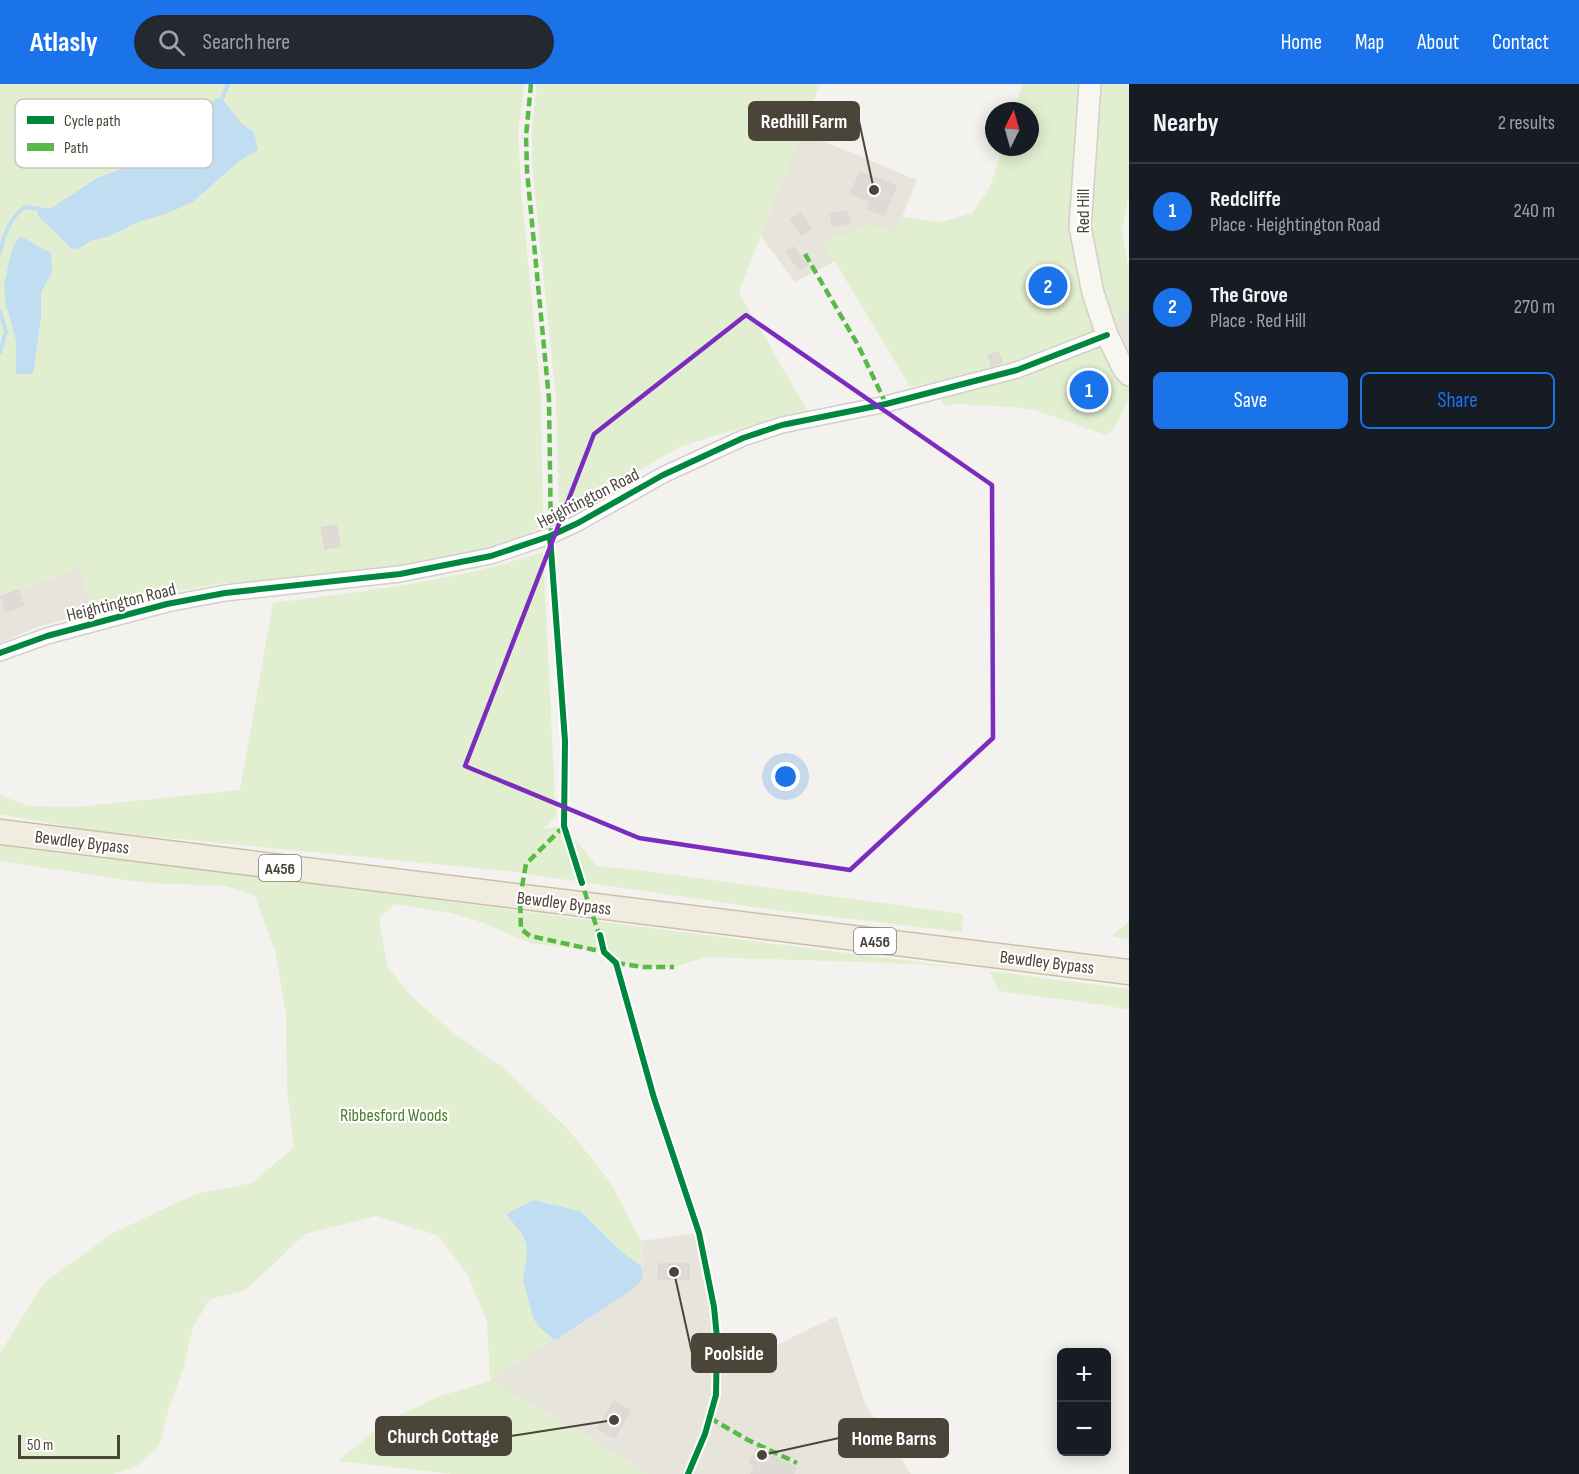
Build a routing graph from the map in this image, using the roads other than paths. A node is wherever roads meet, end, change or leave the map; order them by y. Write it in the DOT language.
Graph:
graph roads {
  1 [pos="1090,84"];
  2 [pos="1107,335"];
  3 [pos="1129,375"];
  4 [pos="0,653"];
  5 [pos="0,832"];
  6 [pos="1129,972"];
  1 -- 2 [label="main road, Red Hill"];
  2 -- 3 [label="main road, Red Hill"];
  2 -- 4 [label="street, Heightington Road"];
  5 -- 6 [label="highway, Bewdley Bypass / A456"];
}
